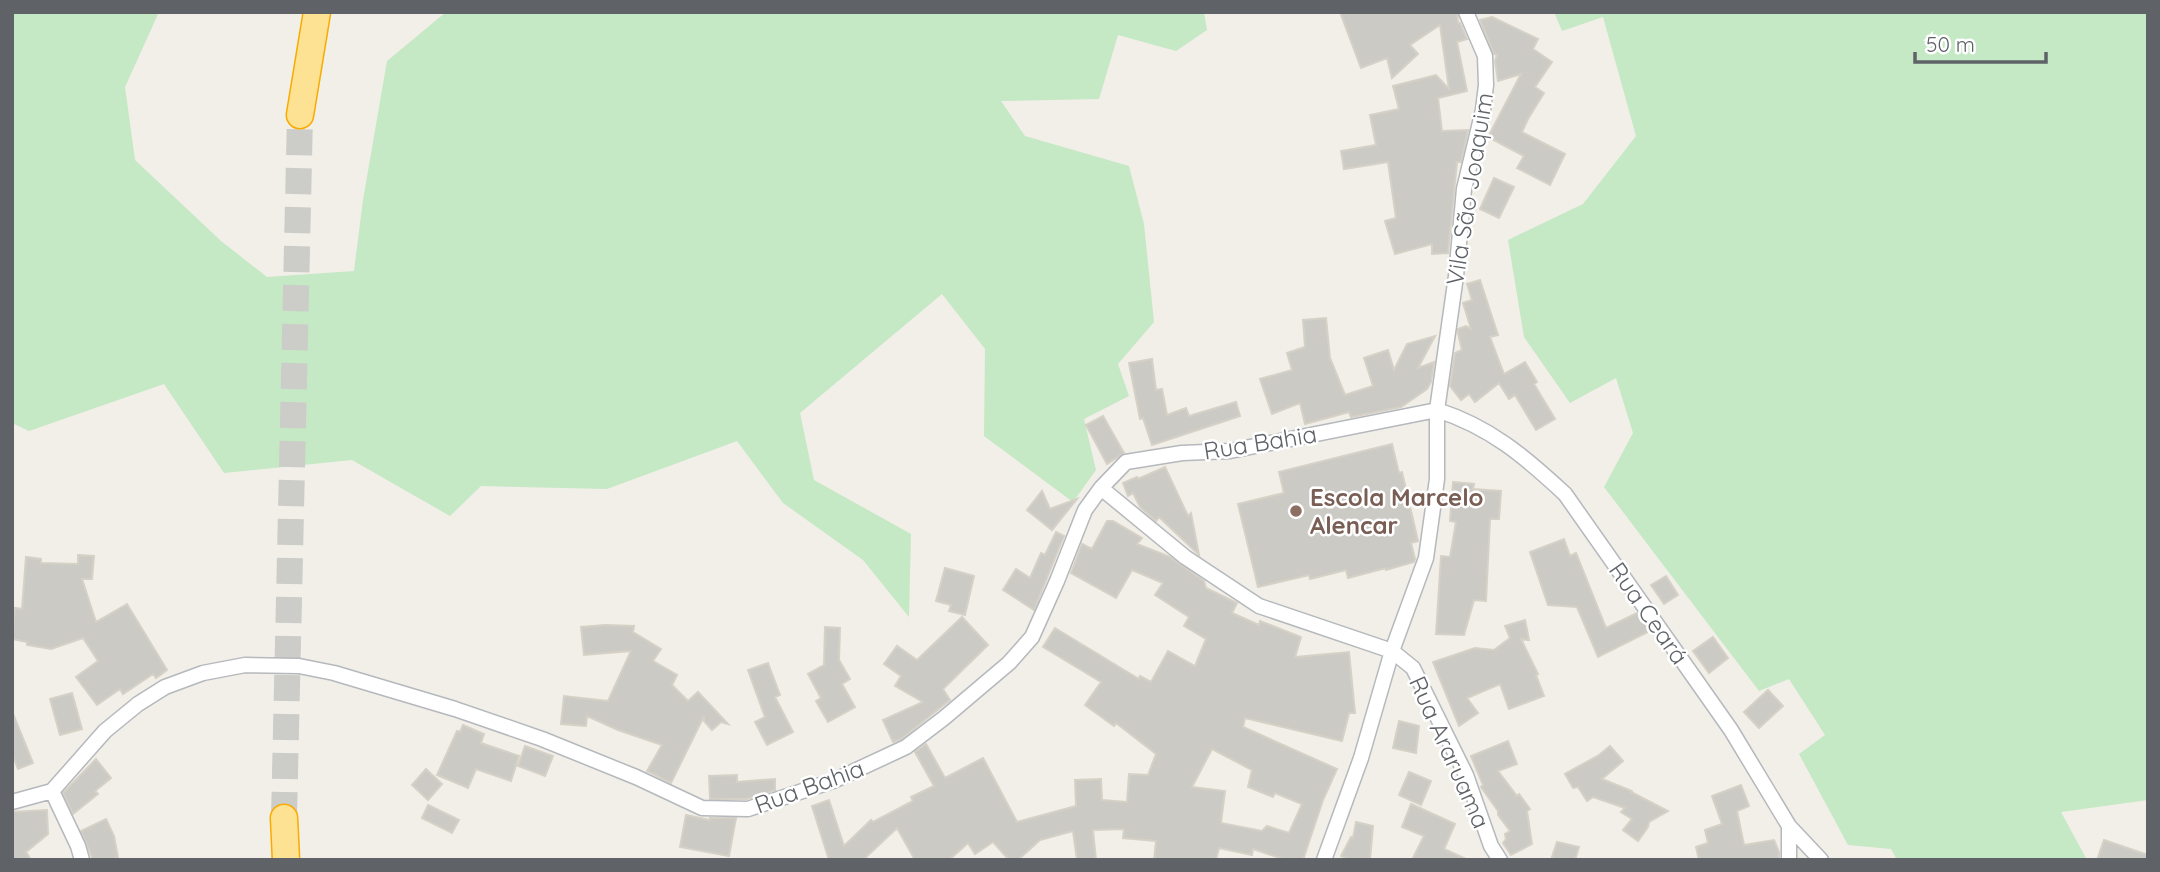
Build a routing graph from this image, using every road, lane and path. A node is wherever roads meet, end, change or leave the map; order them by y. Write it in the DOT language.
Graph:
graph roads {
  1 [pos="317,12"];
  2 [pos="1466,12"];
  3 [pos="300,115"];
  4 [pos="1437,410"];
  5 [pos="1101,488"];
  6 [pos="1392,651"];
  7 [pos="52,791"];
  8 [pos="12,803"];
  9 [pos="284,818"];
  10 [pos="1789,826"];
  11 [pos="82,860"];
  12 [pos="285,860"];
  13 [pos="1324,860"];
  14 [pos="1500,860"];
  15 [pos="1789,860"];
  16 [pos="1821,860"];
  1 -- 3 [label="highway"];
  2 -- 4 [label="street, Vila São Joaquim"];
  4 -- 5 [label="street, Rua Bahia"];
  4 -- 6 [label="street, Vila São Joaquim"];
  4 -- 10 [label="street, Rua Ceará"];
  5 -- 6 [label="street, Rua Araruama"];
  5 -- 7 [label="street, Rua Bahia"];
  6 -- 13 [label="street, Vila São Joaquim"];
  6 -- 14 [label="street, Rua Araruama"];
  7 -- 8 [label="street"];
  7 -- 11 [label="street"];
  9 -- 12 [label="highway"];
  10 -- 15 [label="street"];
  10 -- 16 [label="street, Rua Ceará"];
}
